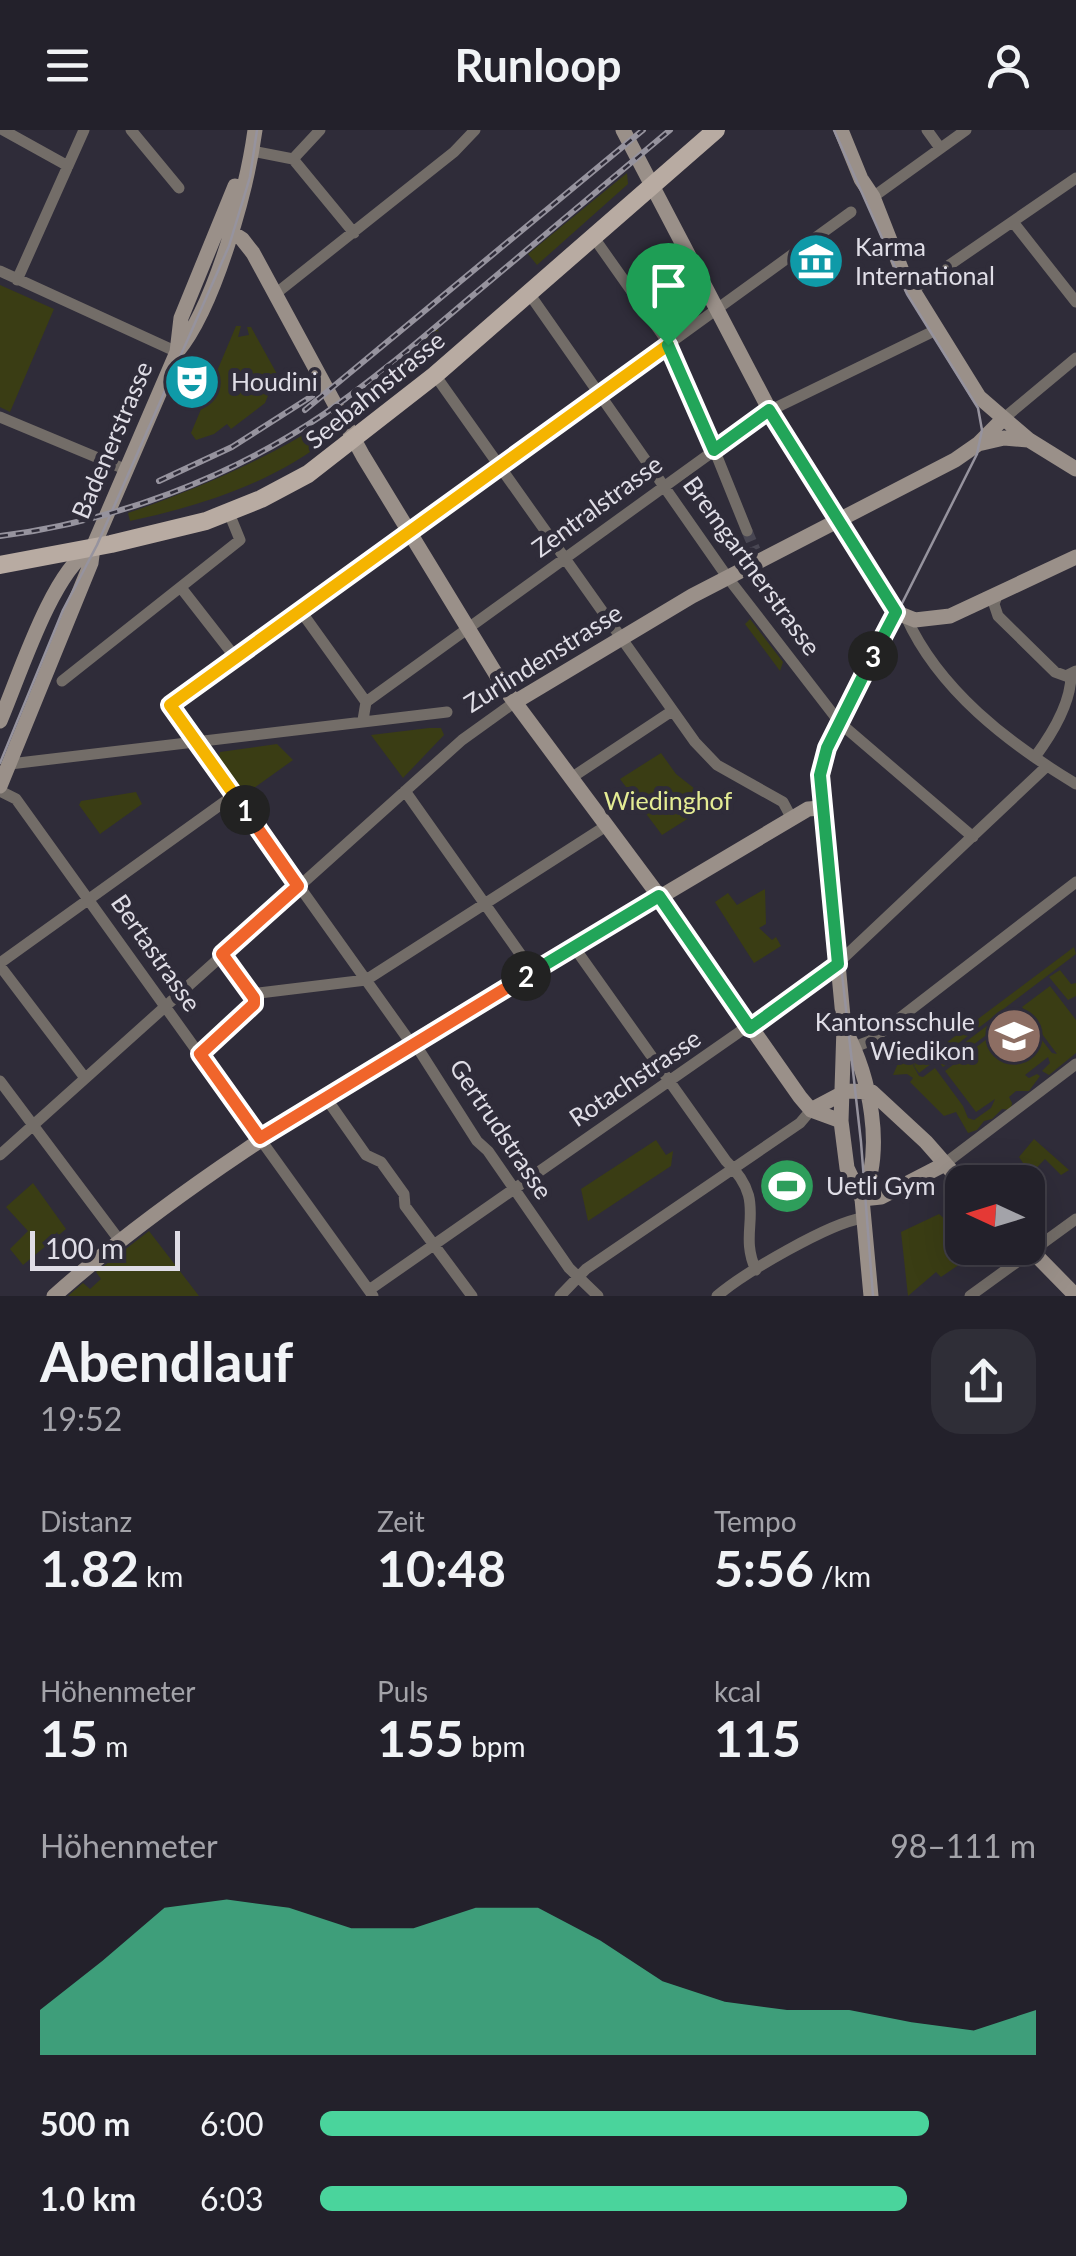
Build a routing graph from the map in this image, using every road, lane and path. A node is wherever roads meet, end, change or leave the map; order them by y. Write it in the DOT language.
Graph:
graph roads {
  1 [pos="2,130"];
  2 [pos="84,130"];
  3 [pos="131,130"];
  4 [pos="255,130"];
  5 [pos="320,130"];
  6 [pos="475,130"];
  7 [pos="622,130"];
  8 [pos="716,130"];
  9 [pos="841,130"];
  10 [pos="927,130"];
  11 [pos="966,130"];
  12 [pos="940,148"];
  13 [pos="251,156"];
  14 [pos="292,159"];
  15 [pos="68,166"];
  16 [pos="1076,178"];
  17 [pos="652,184"];
  18 [pos="178,188"];
  19 [pos="873,197"];
  20 [pos="851,212"];
  21 [pos="1013,222"];
  22 [pos="225,227"];
  23 [pos="354,234"];
  24 [pos="592,235"];
  25 [pos="0,270"];
  26 [pos="18,280"];
  27 [pos="913,290"];
  28 [pos="528,292"];
  29 [pos="274,295"];
  30 [pos="1076,302"];
  31 [pos="717,310"];
  32 [pos="936,330"];
  33 [pos="668,345"];
  34 [pos="177,352"];
  35 [pos="1076,358"];
  36 [pos="435,375"];
  37 [pos="600,394"];
  38 [pos="769,410"];
  39 [pos="0,417"];
  40 [pos="1002,419"];
  41 [pos="1029,440"];
  42 [pos="355,441"];
  43 [pos="978,444"];
  44 [pos="714,450"];
  45 [pos="500,467"];
  46 [pos="1076,469"];
  47 [pos="124,476"];
  48 [pos="664,486"];
  49 [pos="229,513"];
  50 [pos="837,522"];
  51 [pos="409,532"];
  52 [pos="747,532"];
  53 [pos="93,547"];
  54 [pos="1076,556"];
  55 [pos="564,558"];
  56 [pos="0,565"];
  57 [pos="728,578"];
  58 [pos="182,589"];
  59 [pos="998,593"];
  60 [pos="300,610"];
  61 [pos="901,614"];
  62 [pos="468,627"];
  63 [pos="621,638"];
  64 [pos="235,657"];
  65 [pos="1074,673"];
  66 [pos="62,681"];
  67 [pos="366,702"];
  68 [pos="515,702"];
  69 [pos="672,711"];
  70 [pos="447,712"];
  71 [pos="363,720"];
  72 [pos="0,722"];
  73 [pos="840,723"];
  74 [pos="194,741"];
  75 [pos="1035,757"];
  76 [pos="10,764"];
  77 [pos="1047,766"];
  78 [pos="570,778"];
  79 [pos="1076,784"];
  80 [pos="0,789"];
  81 [pos="405,791"];
  82 [pos="234,795"];
  83 [pos="821,808"];
  84 [pos="792,819"];
  85 [pos="606,826"];
  86 [pos="973,836"];
  87 [pos="1076,882"];
  88 [pos="298,886"];
  89 [pos="659,896"];
  90 [pos="90,899"];
  91 [pos="485,904"];
  92 [pos="574,948"];
  93 [pos="222,954"];
  94 [pos="0,964"];
  95 [pos="838,964"];
  96 [pos="533,972"];
  97 [pos="366,980"];
  98 [pos="251,994"];
  99 [pos="165,1005"];
  100 [pos="844,1027"];
  101 [pos="750,1028"];
  102 [pos="413,1044"];
  103 [pos="854,1047"];
  104 [pos="200,1054"];
  105 [pos="1076,1064"];
  106 [pos="85,1078"];
  107 [pos="0,1081"];
  108 [pos="670,1081"];
  109 [pos="866,1091"];
  110 [pos="842,1092"];
  111 [pos="326,1098"];
  112 [pos="811,1110"];
  113 [pos="841,1120"];
  114 [pos="33,1125"];
  115 [pos="260,1138"];
  116 [pos="0,1155"];
  117 [pos="943,1165"];
  118 [pos="733,1168"];
  119 [pos="514,1189"];
  120 [pos="862,1199"];
  121 [pos="863,1218"];
  122 [pos="1076,1218"];
  123 [pos="1045,1238"];
  124 [pos="120,1242"];
  125 [pos="436,1244"];
  126 [pos="1009,1265"];
  127 [pos="1045,1265"];
  128 [pos="756,1270"];
  129 [pos="578,1276"];
  130 [pos="371,1293"];
  131 [pos="54,1296"];
  132 [pos="472,1296"];
  133 [pos="560,1296"];
  134 [pos="598,1296"];
  135 [pos="717,1296"];
  136 [pos="871,1296"];
  137 [pos="970,1296"];
  138 [pos="1076,1296"];
  1 -- 15 [label="street"];
  2 -- 15 [label="street"];
  3 -- 18 [label="street"];
  4 -- 13 [label="street, Badenerstrasse"];
  5 -- 14 [label="street"];
  6 -- 23 [label="street"];
  7 -- 17 [label="street"];
  8 -- 17 [label="main road, Seebahnstrasse"];
  9 -- 19 [label="street"];
  10 -- 12 [label="street"];
  11 -- 12 [label="street"];
  12 -- 19 [label="street"];
  13 -- 14 [label="street"];
  13 -- 22 [label="street, Badenerstrasse"];
  14 -- 23 [label="street"];
  15 -- 26 [label="street"];
  16 -- 21 [label="street"];
  17 -- 24 [label="main road, Seebahnstrasse"];
  17 -- 31 [label="street"];
  19 -- 27 [label="street"];
  20 -- 31 [label="street"];
  21 -- 27 [label="street"];
  21 -- 30 [label="street"];
  22 -- 29 [label="street"];
  22 -- 34 [label="street, Badenerstrasse"];
  23 -- 29 [label="street"];
  24 -- 28 [label="main road, Seebahnstrasse"];
  24 -- 33 [label="street"];
  25 -- 26 [label="street"];
  26 -- 34 [label="street"];
  27 -- 32 [label="street"];
  28 -- 36 [label="main road, Seebahnstrasse"];
  28 -- 37 [label="street, Bremgartnerstrasse"];
  29 -- 42 [label="street"];
  31 -- 33 [label="street"];
  31 -- 38 [label="street"];
  32 -- 38 [label="street, Zentralstrasse"];
  32 -- 40 [label="street"];
  33 -- 37 [label="street"];
  33 -- 44 [label="street"];
  34 -- 47 [label="street, Badenerstrasse"];
  35 -- 40 [label="street, Zurlindenstrasse"];
  36 -- 42 [label="main road, Seebahnstrasse"];
  36 -- 45 [label="street"];
  37 -- 45 [label="street"];
  37 -- 48 [label="street, Bremgartnerstrasse"];
  38 -- 44 [label="street, Zentralstrasse"];
  38 -- 50 [label="street"];
  39 -- 47 [label="street"];
  40 -- 41 [label="street"];
  40 -- 43 [label="street, Zurlindenstrasse"];
  41 -- 43 [label="street"];
  41 -- 46 [label="street"];
  42 -- 49 [label="main road, Seebahnstrasse"];
  42 -- 51 [label="street"];
  43 -- 50 [label="street, Zurlindenstrasse"];
  44 -- 48 [label="street, Zentralstrasse"];
  44 -- 52 [label="street"];
  45 -- 51 [label="street"];
  45 -- 55 [label="street"];
  47 -- 53 [label="street, Badenerstrasse"];
  48 -- 55 [label="street, Zentralstrasse"];
  48 -- 57 [label="street, Bremgartnerstrasse"];
  49 -- 53 [label="main road, Seebahnstrasse"];
  49 -- 58 [label="street"];
  50 -- 57 [label="street, Zurlindenstrasse"];
  50 -- 61 [label="street"];
  51 -- 60 [label="street"];
  51 -- 62 [label="street"];
  53 -- 56 [label="main road, Seebahnstrasse"];
  53 -- 72 [label="street, Badenerstrasse"];
  53 -- 76 [label="street, Badenerstrasse"];
  54 -- 59 [label="street"];
  55 -- 62 [label="street, Zentralstrasse"];
  55 -- 63 [label="street"];
  57 -- 63 [label="street, Zurlindenstrasse"];
  57 -- 73 [label="street, Bremgartnerstrasse"];
  58 -- 64 [label="street"];
  58 -- 66 [label="street"];
  59 -- 61 [label="street"];
  59 -- 65 [label="street"];
  60 -- 64 [label="street"];
  60 -- 67 [label="street"];
  61 -- 73 [label="street"];
  61 -- 75 [label="street"];
  62 -- 67 [label="street, Zentralstrasse"];
  62 -- 68 [label="street"];
  63 -- 68 [label="street, Zurlindenstrasse"];
  63 -- 69 [label="street"];
  64 -- 74 [label="street, Gertrudstrasse"];
  65 -- 75 [label="street"];
  67 -- 71 [label="street"];
  68 -- 78 [label="street"];
  68 -- 81 [label="street, Zurlindenstrasse"];
  69 -- 78 [label="street"];
  69 -- 84 [label="street"];
  70 -- 71 [label="street"];
  71 -- 74 [label="street"];
  73 -- 83 [label="street"];
  73 -- 86 [label="street, Bremgartnerstrasse"];
  74 -- 76 [label="street"];
  74 -- 82 [label="street, Gertrudstrasse"];
  75 -- 77 [label="street"];
  76 -- 80 [label="street, Badenerstrasse"];
  77 -- 79 [label="street"];
  77 -- 86 [label="street, Rotachstrasse"];
  78 -- 85 [label="street"];
  80 -- 90 [label="street, Bertastrasse"];
  81 -- 88 [label="street, Zurlindenstrasse"];
  81 -- 91 [label="street"];
  82 -- 88 [label="street, Gertrudstrasse"];
  82 -- 90 [label="street"];
  83 -- 84 [label="street"];
  83 -- 95 [label="street"];
  84 -- 89 [label="street"];
  85 -- 89 [label="street"];
  85 -- 91 [label="street"];
  86 -- 95 [label="street, Rotachstrasse"];
  87 -- 103 [label="street"];
  88 -- 93 [label="street, Zurlindenstrasse"];
  88 -- 97 [label="street, Gertrudstrasse"];
  89 -- 92 [label="street"];
  89 -- 101 [label="street"];
  90 -- 94 [label="street"];
  90 -- 99 [label="street, Bertastrasse"];
  91 -- 96 [label="street"];
  91 -- 97 [label="street"];
  92 -- 96 [label="street"];
  92 -- 108 [label="street"];
  93 -- 98 [label="street"];
  93 -- 99 [label="street, Zurlindenstrasse"];
  94 -- 106 [label="street"];
  95 -- 100 [label="street"];
  95 -- 101 [label="street, Rotachstrasse"];
  96 -- 102 [label="street"];
  97 -- 98 [label="street"];
  97 -- 102 [label="street, Gertrudstrasse"];
  98 -- 104 [label="street"];
  99 -- 104 [label="street, Bertastrasse"];
  99 -- 106 [label="street, Zurlindenstrasse"];
  100 -- 103 [label="street"];
  100 -- 110 [label="street"];
  101 -- 108 [label="street, Rotachstrasse"];
  101 -- 112 [label="street"];
  102 -- 111 [label="street"];
  102 -- 119 [label="street, Gertrudstrasse"];
  103 -- 109 [label="street"];
  104 -- 115 [label="street, Bertastrasse"];
  105 -- 117 [label="street"];
  106 -- 114 [label="street, Zurlindenstrasse"];
  107 -- 114 [label="street"];
  108 -- 118 [label="street"];
  108 -- 119 [label="street, Rotachstrasse"];
  109 -- 110 [label="street"];
  109 -- 117 [label="street"];
  109 -- 120 [label="street"];
  110 -- 112 [label="street"];
  110 -- 113 [label="street"];
  111 -- 115 [label="street"];
  111 -- 125 [label="street"];
  112 -- 113 [label="street"];
  112 -- 118 [label="street"];
  113 -- 120 [label="street"];
  114 -- 116 [label="street, Zurlindenstrasse"];
  114 -- 124 [label="street"];
  115 -- 124 [label="street"];
  115 -- 130 [label="street, Bertastrasse"];
  117 -- 120 [label="street"];
  118 -- 128 [label="street"];
  118 -- 129 [label="street"];
  119 -- 125 [label="street, Rotachstrasse"];
  119 -- 129 [label="street, Gertrudstrasse"];
  120 -- 121 [label="street"];
  121 -- 128 [label="street"];
  121 -- 136 [label="street"];
  122 -- 123 [label="street"];
  124 -- 131 [label="street"];
  125 -- 130 [label="street, Rotachstrasse"];
  125 -- 132 [label="street"];
  126 -- 137 [label="street"];
  127 -- 138 [label="street"];
  128 -- 135 [label="street"];
  129 -- 133 [label="street"];
  129 -- 134 [label="street, Gertrudstrasse"];
}
